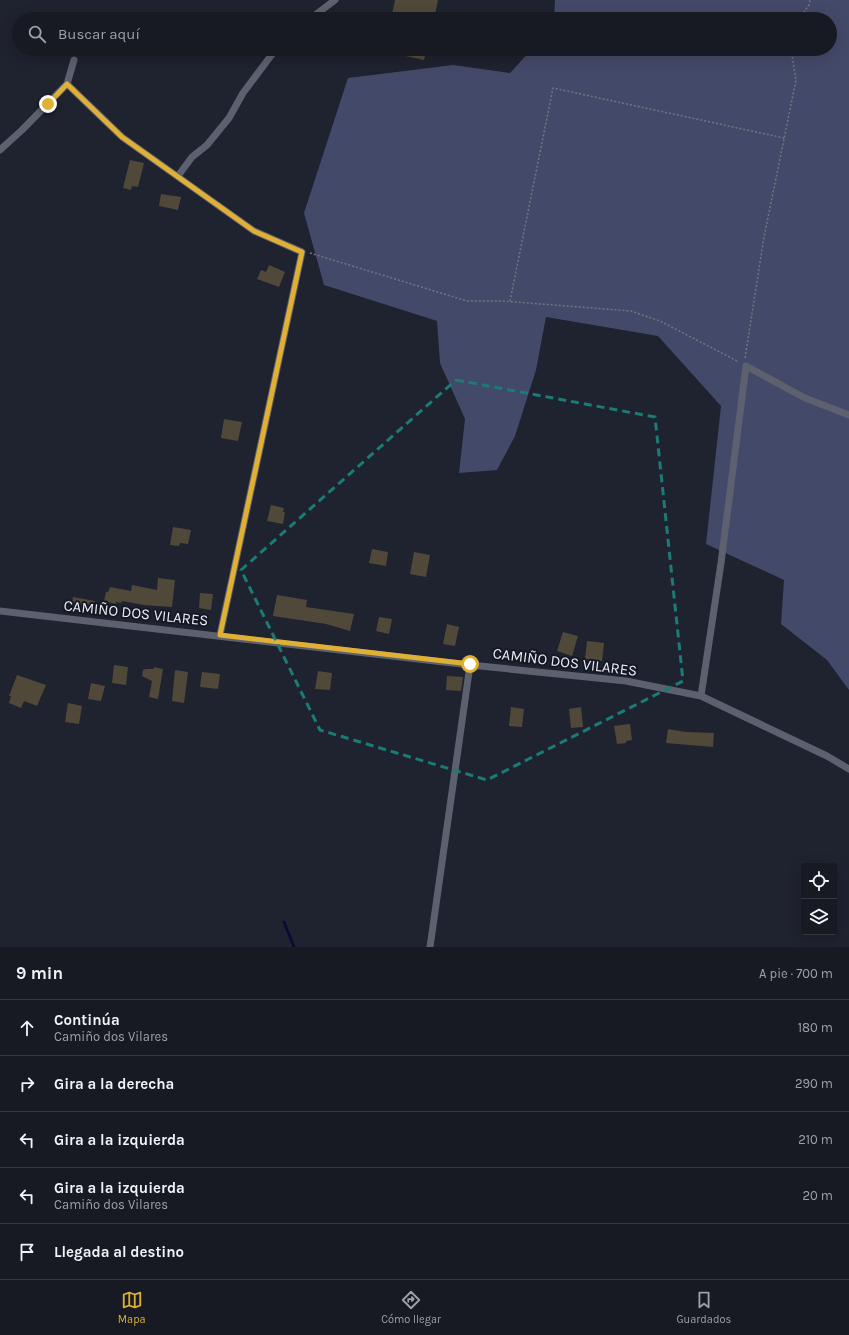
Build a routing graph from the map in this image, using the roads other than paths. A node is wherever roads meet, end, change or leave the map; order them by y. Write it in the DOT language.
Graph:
graph roads {
  1 [pos="335,0"];
  2 [pos="319,12"];
  3 [pos="271,56"];
  4 [pos="74,60"];
  5 [pos="67,84"];
  6 [pos="0,150"];
  7 [pos="178,176"];
  8 [pos="849,415"];
  9 [pos="0,610"];
  10 [pos="220,635"];
  11 [pos="470,664"];
  12 [pos="701,696"];
  13 [pos="849,769"];
  14 [pos="430,947"];
  1 -- 2 [label="street"];
  3 -- 7 [label="street"];
  4 -- 5 [label="street"];
  5 -- 6 [label="street"];
  5 -- 7 [label="street"];
  7 -- 10 [label="street"];
  8 -- 12 [label="street"];
  9 -- 10 [label="street, CAMIÑO DOS VILARES"];
  10 -- 11 [label="street, CAMIÑO DOS VILARES"];
  11 -- 12 [label="street, CAMIÑO DOS VILARES"];
  11 -- 14 [label="street"];
  12 -- 13 [label="street, CAMIÑO DOS VILARES"];
}
